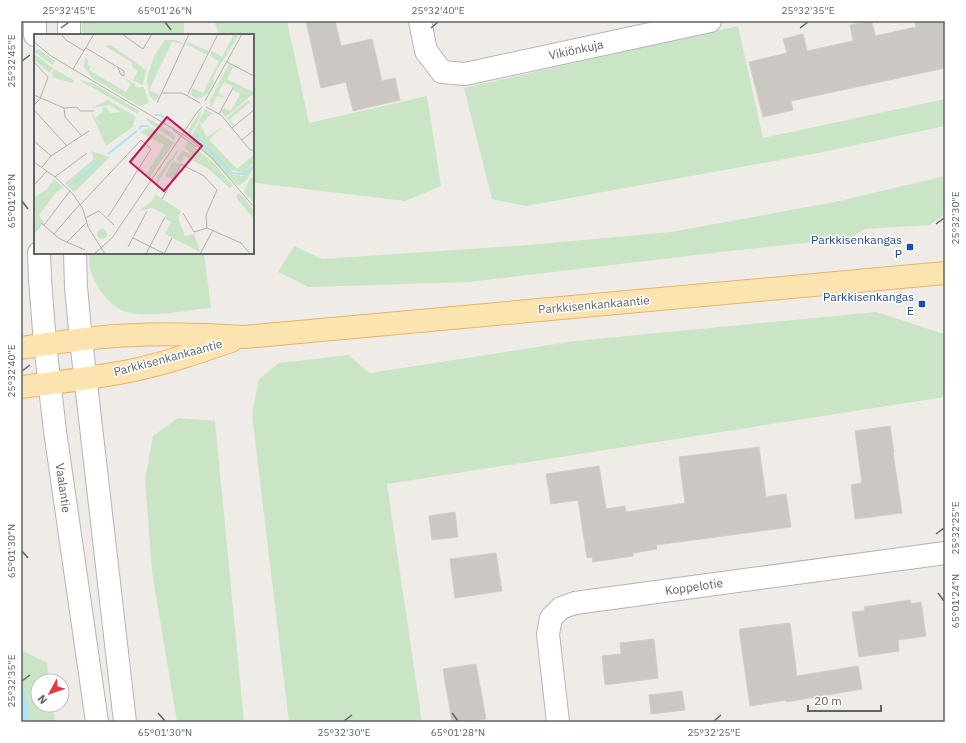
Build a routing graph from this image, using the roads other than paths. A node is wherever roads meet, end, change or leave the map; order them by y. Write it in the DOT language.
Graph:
graph roads {
  1 [pos="35,21"];
  2 [pos="69,21"];
  3 [pos="420,21"];
  4 [pos="710,21"];
  5 [pos="35,34"];
  6 [pos="69,34"];
  7 [pos="39,254"];
  8 [pos="75,254"];
  9 [pos="945,273"];
  10 [pos="244,337"];
  11 [pos="81,340"];
  12 [pos="45,344"];
  13 [pos="21,348"];
  14 [pos="85,379"];
  15 [pos="50,384"];
  16 [pos="21,387"];
  17 [pos="945,553"];
  18 [pos="97,722"];
  19 [pos="124,722"];
  20 [pos="558,722"];
  1 -- 5 [label="street"];
  2 -- 6 [label="street"];
  3 -- 4 [label="street, Vikiönkuja"];
  7 -- 12 [label="street, Vaalantie"];
  8 -- 11 [label="street"];
  9 -- 10 [label="main road, Parkkisenkankaantie"];
  10 -- 11 [label="main road, Parkkisenkankaantie"];
  10 -- 14 [label="main road, Parkkisenkankaantie"];
  11 -- 12 [label="main road, Parkkisenkankaantie"];
  11 -- 14 [label="street"];
  12 -- 13 [label="main road, Parkkisenkankaantie"];
  12 -- 15 [label="street, Vaalantie"];
  14 -- 15 [label="main road, Parkkisenkankaantie"];
  14 -- 19 [label="street"];
  15 -- 16 [label="main road, Parkkisenkankaantie"];
  15 -- 18 [label="street, Vaalantie"];
  17 -- 20 [label="street, Koppelotie"];
}
